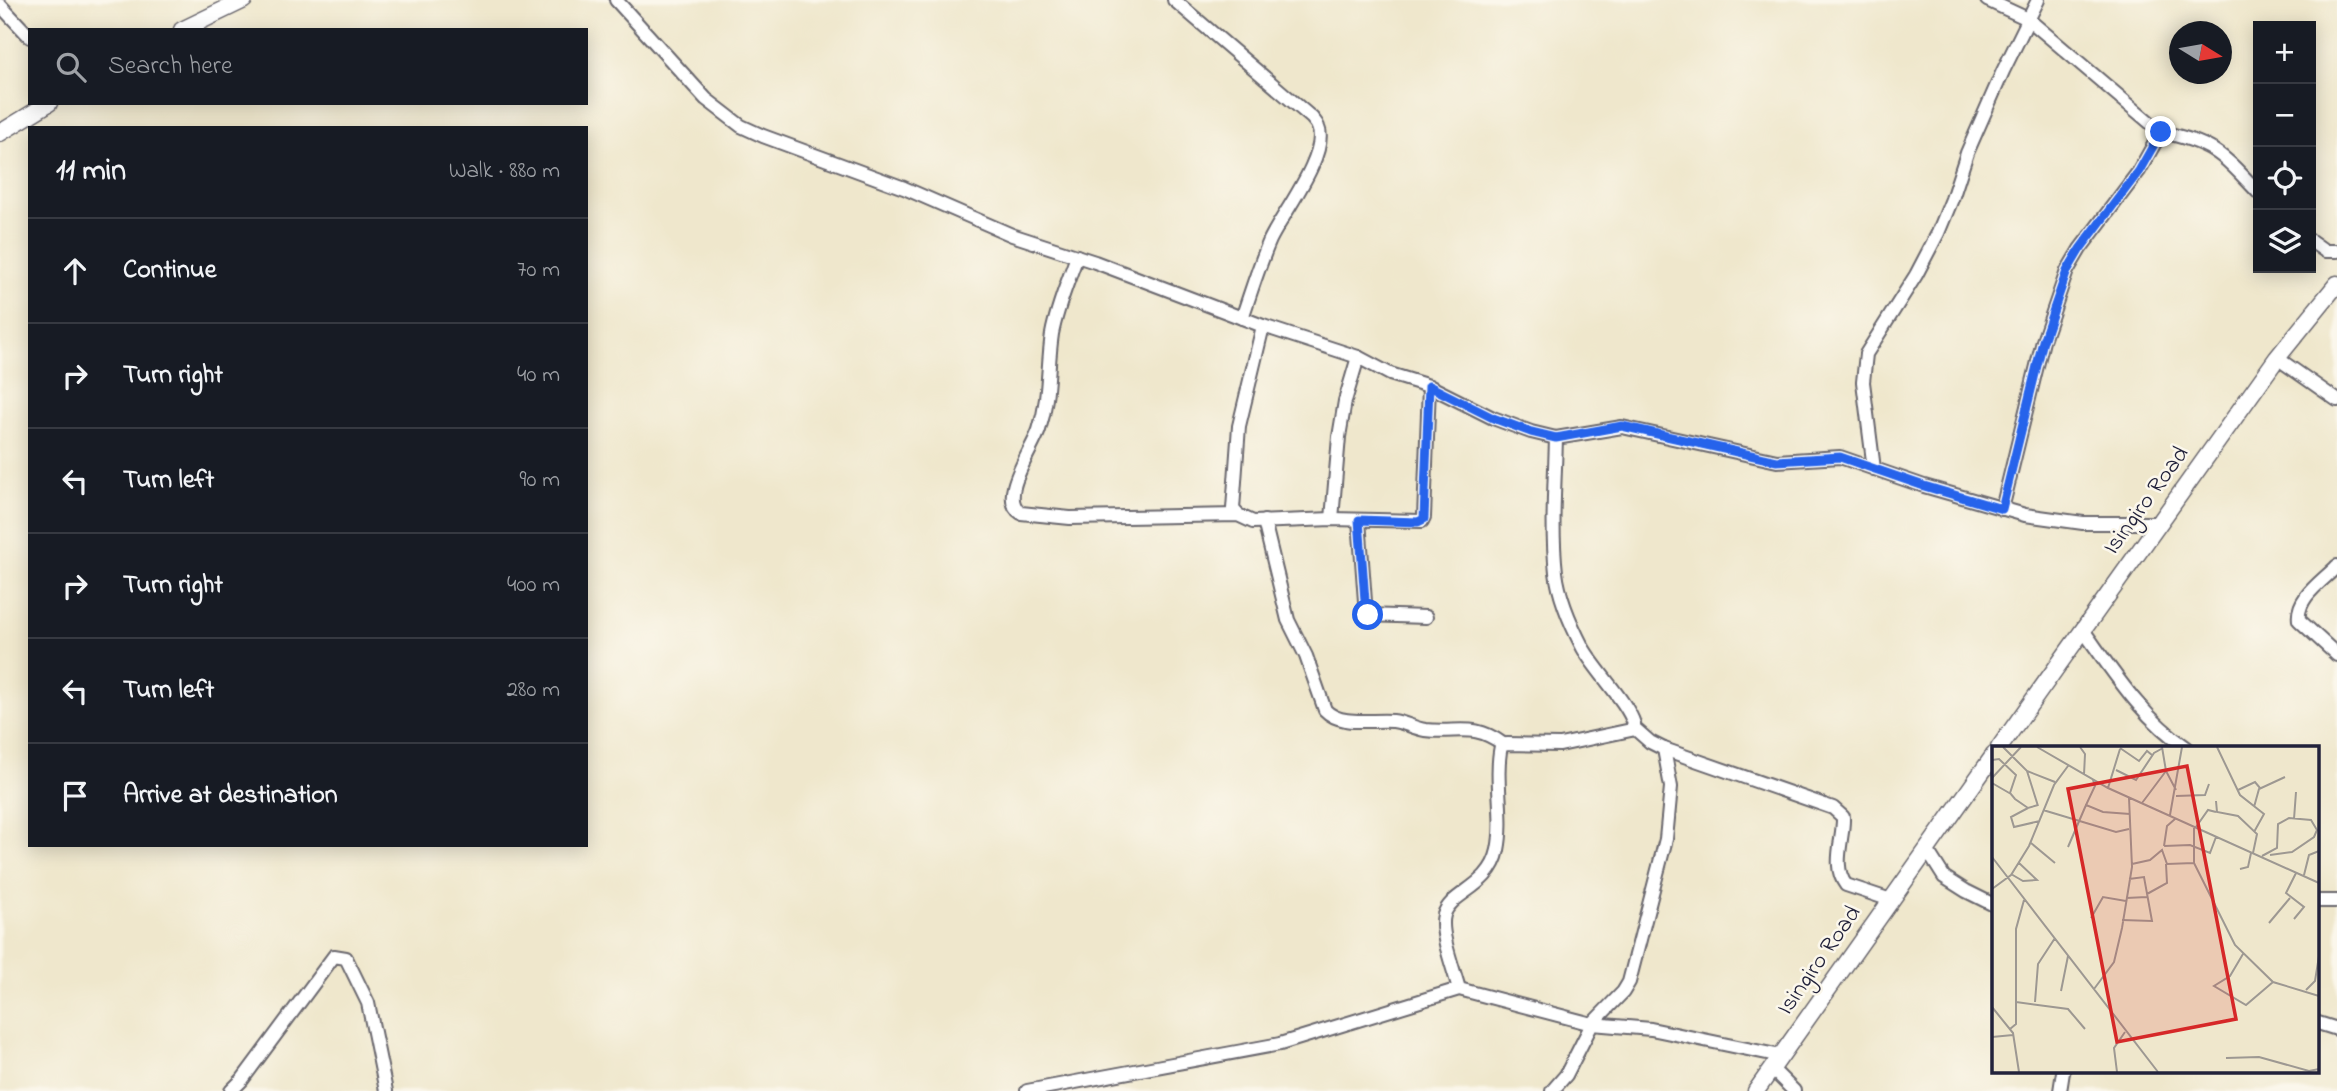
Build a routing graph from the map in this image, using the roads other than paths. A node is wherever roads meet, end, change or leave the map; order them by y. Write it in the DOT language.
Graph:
graph roads {
  1 [pos="244,0"];
  2 [pos="616,0"];
  3 [pos="1174,0"];
  4 [pos="1987,0"];
  5 [pos="2038,0"];
  6 [pos="0,5"];
  7 [pos="2028,19"];
  8 [pos="186,28"];
  9 [pos="28,35"];
  10 [pos="46,105"];
  11 [pos="2161,132"];
  12 [pos="0,133"];
  13 [pos="2253,187"];
  14 [pos="2316,245"];
  15 [pos="2337,251"];
  16 [pos="1077,256"];
  17 [pos="2337,284"];
  18 [pos="1242,318"];
  19 [pos="1262,327"];
  20 [pos="1358,357"];
  21 [pos="2277,358"];
  22 [pos="1429,386"];
  23 [pos="2337,400"];
  24 [pos="1556,438"];
  25 [pos="1874,469"];
  26 [pos="2002,509"];
  27 [pos="1238,515"];
  28 [pos="1332,519"];
  29 [pos="1359,520"];
  30 [pos="1265,521"];
  31 [pos="2160,523"];
  32 [pos="2337,566"];
  33 [pos="1426,617"];
  34 [pos="2082,630"];
  35 [pos="2337,656"];
  36 [pos="1633,727"];
  37 [pos="1503,744"];
  38 [pos="2000,746"];
  39 [pos="2184,746"];
  40 [pos="1664,749"];
  41 [pos="1992,758"];
  42 [pos="1927,850"];
  43 [pos="1891,900"];
  44 [pos="1992,904"];
  45 [pos="1459,989"];
  46 [pos="1592,1024"];
  47 [pos="2320,1024"];
  48 [pos="2337,1029"];
  49 [pos="1777,1062"];
  50 [pos="231,1091"];
  51 [pos="386,1091"];
  52 [pos="1027,1091"];
  53 [pos="1552,1091"];
  54 [pos="1756,1091"];
  55 [pos="1794,1091"];
  1 -- 8 [label="main road"];
  2 -- 16 [label="street"];
  3 -- 18 [label="street"];
  4 -- 7 [label="street"];
  5 -- 7 [label="street"];
  6 -- 9 [label="street"];
  7 -- 11 [label="street"];
  7 -- 25 [label="street"];
  10 -- 12 [label="main road"];
  11 -- 13 [label="street"];
  11 -- 26 [label="street"];
  14 -- 15 [label="street"];
  16 -- 18 [label="street"];
  16 -- 27 [label="street"];
  17 -- 21 [label="main road, Isingiro Road"];
  18 -- 19 [label="street"];
  19 -- 20 [label="street"];
  19 -- 27 [label="street"];
  20 -- 22 [label="street"];
  20 -- 28 [label="street"];
  21 -- 23 [label="street"];
  21 -- 31 [label="main road, Isingiro Road"];
  22 -- 24 [label="street"];
  22 -- 29 [label="street"];
  24 -- 25 [label="street"];
  24 -- 36 [label="street"];
  25 -- 26 [label="street"];
  26 -- 31 [label="street"];
  27 -- 30 [label="street"];
  28 -- 29 [label="street"];
  28 -- 30 [label="street"];
  29 -- 33 [label="street"];
  30 -- 37 [label="street"];
  31 -- 34 [label="main road, Isingiro Road"];
  32 -- 35 [label="street"];
  34 -- 38 [label="main road, Isingiro Road"];
  34 -- 39 [label="street"];
  36 -- 37 [label="street"];
  36 -- 40 [label="street"];
  37 -- 45 [label="street"];
  40 -- 43 [label="street"];
  40 -- 46 [label="street"];
  41 -- 42 [label="main road, Isingiro Road"];
  42 -- 43 [label="main road, Isingiro Road"];
  42 -- 44 [label="street"];
  43 -- 49 [label="main road, Isingiro Road"];
  45 -- 46 [label="street"];
  45 -- 52 [label="street"];
  46 -- 49 [label="street"];
  46 -- 53 [label="street"];
  47 -- 48 [label="street"];
  49 -- 54 [label="main road, Isingiro Road"];
  49 -- 55 [label="street"];
  50 -- 51 [label="street"];
}
